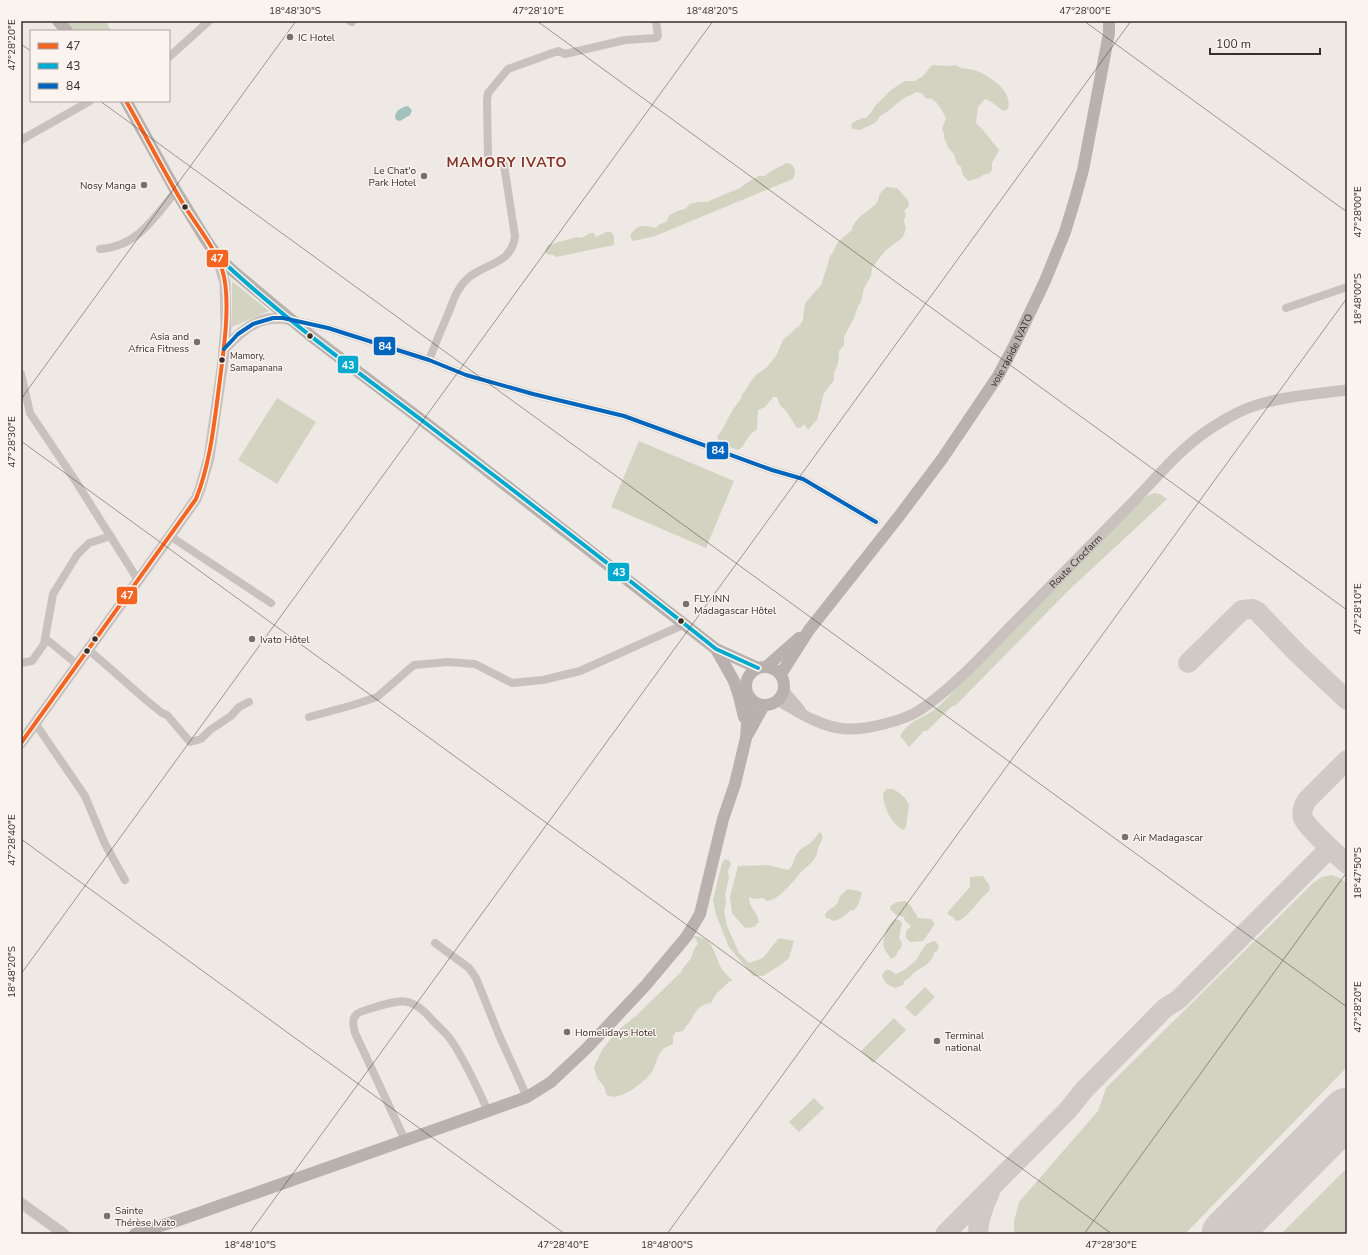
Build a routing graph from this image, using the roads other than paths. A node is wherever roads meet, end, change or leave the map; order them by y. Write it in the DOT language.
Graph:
graph roads {
  1 [pos="58,21"];
  2 [pos="209,21"];
  3 [pos="656,21"];
  4 [pos="1110,21"];
  5 [pos="66,30"];
  6 [pos="170,56"];
  7 [pos="88,102"];
  8 [pos="127,102"];
  9 [pos="21,140"];
  10 [pos="488,156"];
  11 [pos="504,165"];
  12 [pos="176,191"];
  13 [pos="100,249"];
  14 [pos="217,256"];
  15 [pos="1347,287"];
  16 [pos="1286,308"];
  17 [pos="292,320"];
  18 [pos="224,350"];
  19 [pos="428,360"];
  20 [pos="21,374"];
  21 [pos="1347,390"];
  22 [pos="30,413"];
  23 [pos="21,416"];
  24 [pos="876,522"];
  25 [pos="110,536"];
  26 [pos="170,536"];
  27 [pos="138,580"];
  28 [pos="271,603"];
  29 [pos="685,624"];
  30 [pos="809,630"];
  31 [pos="45,638"];
  32 [pos="716,649"];
  33 [pos="89,650"];
  34 [pos="21,663"];
  35 [pos="78,665"];
  36 [pos="762,667"];
  37 [pos="781,674"];
  38 [pos="748,693"];
  39 [pos="781,696"];
  40 [pos="249,702"];
  41 [pos="764,706"];
  42 [pos="309,717"];
  43 [pos="35,723"];
  44 [pos="746,738"];
  45 [pos="21,743"];
  46 [pos="125,880"];
  47 [pos="435,943"];
  48 [pos="527,1097"];
  49 [pos="488,1111"];
  50 [pos="405,1140"];
  51 [pos="21,1204"];
  52 [pos="63,1234"];
  53 [pos="135,1234"];
  1 -- 5 [label="main road"];
  2 -- 6 [label="street"];
  3 -- 10 [label="street"];
  4 -- 30 [label="main road, voie rapide IVATO"];
  7 -- 9 [label="street"];
  8 -- 12 [label="main road"];
  11 -- 19 [label="street"];
  12 -- 13 [label="street"];
  12 -- 14 [label="main road"];
  14 -- 17 [label="main road"];
  14 -- 18 [label="street"];
  15 -- 16 [label="street"];
  17 -- 18 [label="street"];
  17 -- 19 [label="street"];
  17 -- 29 [label="main road"];
  18 -- 26 [label="street"];
  19 -- 24 [label="street"];
  20 -- 22 [label="street"];
  21 -- 39 [label="street, Route Crocfarm"];
  22 -- 23 [label="street"];
  22 -- 25 [label="street"];
  25 -- 27 [label="street"];
  25 -- 31 [label="street"];
  26 -- 27 [label="street"];
  26 -- 28 [label="street"];
  27 -- 33 [label="street"];
  29 -- 32 [label="main road"];
  29 -- 42 [label="street"];
  30 -- 36 [label="main road"];
  30 -- 37 [label="main road"];
  31 -- 34 [label="street"];
  31 -- 35 [label="street"];
  32 -- 36 [label="main road"];
  32 -- 38 [label="main road"];
  32 -- 44 [label="main road"];
  33 -- 35 [label="street"];
  33 -- 40 [label="street"];
  35 -- 43 [label="street"];
  36 -- 37 [label="main road"];
  36 -- 38 [label="main road"];
  37 -- 39 [label="main road"];
  38 -- 41 [label="main road"];
  38 -- 44 [label="main road"];
  39 -- 41 [label="main road"];
  41 -- 44 [label="main road"];
  43 -- 45 [label="street"];
  43 -- 46 [label="street"];
  44 -- 48 [label="main road"];
  47 -- 48 [label="street"];
  48 -- 49 [label="main road"];
  49 -- 50 [label="main road"];
  49 -- 50 [label="street"];
  50 -- 53 [label="main road"];
  51 -- 52 [label="street"];
}
